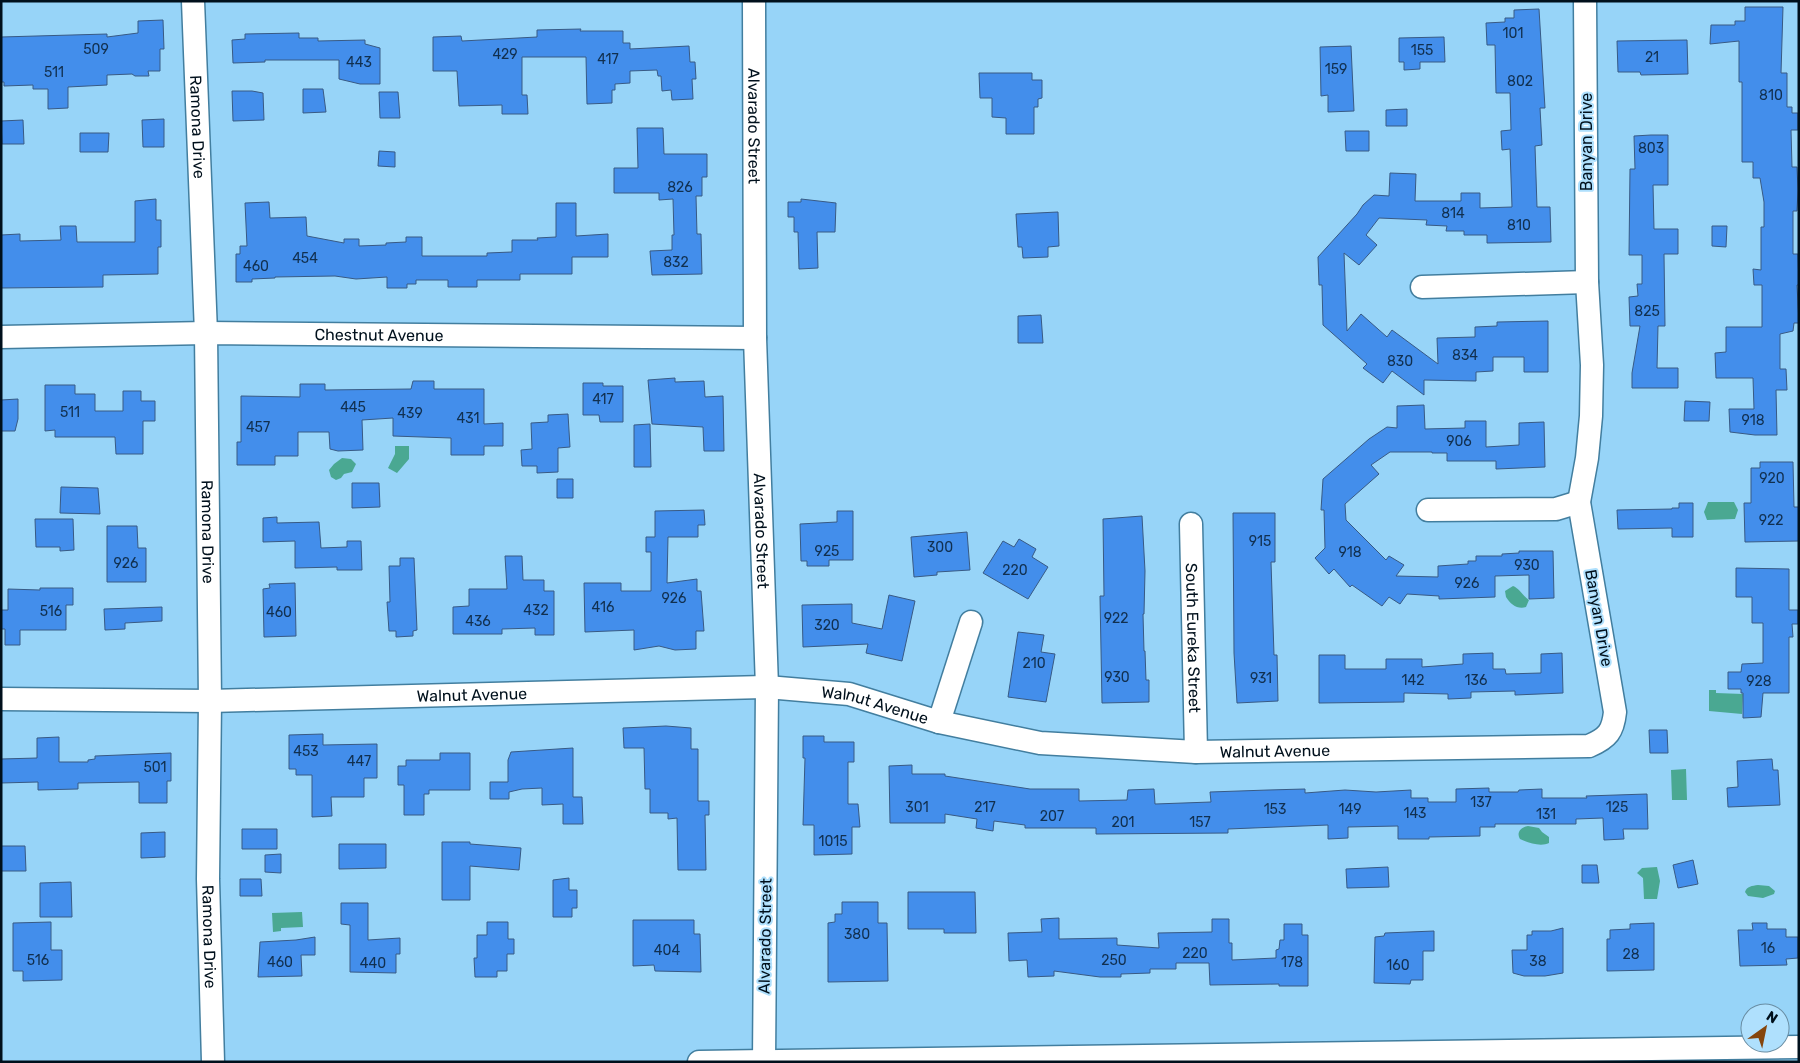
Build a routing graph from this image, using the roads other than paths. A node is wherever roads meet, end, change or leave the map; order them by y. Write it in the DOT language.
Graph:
graph roads {
  1 [pos="193,1"];
  2 [pos="754,1"];
  3 [pos="1585,1"];
  4 [pos="1587,282"];
  5 [pos="1422,288"];
  6 [pos="206,332"];
  7 [pos="1,337"];
  8 [pos="755,338"];
  9 [pos="1580,502"];
  10 [pos="1428,510"];
  11 [pos="1190,524"];
  12 [pos="971,622"];
  13 [pos="767,687"];
  14 [pos="1,699"];
  15 [pos="210,701"];
  16 [pos="939,722"];
  17 [pos="1609,734"];
  18 [pos="1196,752"];
  19 [pos="1799,1047"];
  20 [pos="764,1061"];
  21 [pos="213,1062"];
  22 [pos="699,1062"];
  1 -- 6 [label="street, Ramona Drive"];
  2 -- 8 [label="street, Alvarado Street"];
  3 -- 4 [label="street, Banyan Drive"];
  4 -- 5 [label="street"];
  4 -- 9 [label="street, Banyan Drive"];
  6 -- 7 [label="street, Chestnut Avenue"];
  6 -- 8 [label="street, Chestnut Avenue"];
  6 -- 15 [label="street, Ramona Drive"];
  8 -- 13 [label="street, Alvarado Street"];
  9 -- 10 [label="street"];
  9 -- 17 [label="street, Banyan Drive"];
  11 -- 18 [label="street, South Eureka Street"];
  12 -- 16 [label="street, Walnut Avenue"];
  13 -- 15 [label="street, Walnut Avenue"];
  13 -- 16 [label="street, Walnut Avenue"];
  13 -- 20 [label="street, Alvarado Street"];
  14 -- 15 [label="street, Walnut Avenue"];
  15 -- 21 [label="street, Ramona Drive"];
  16 -- 18 [label="street, Walnut Avenue"];
  17 -- 18 [label="street, Walnut Avenue"];
  19 -- 20 [label="street"];
  20 -- 22 [label="street"];
}
